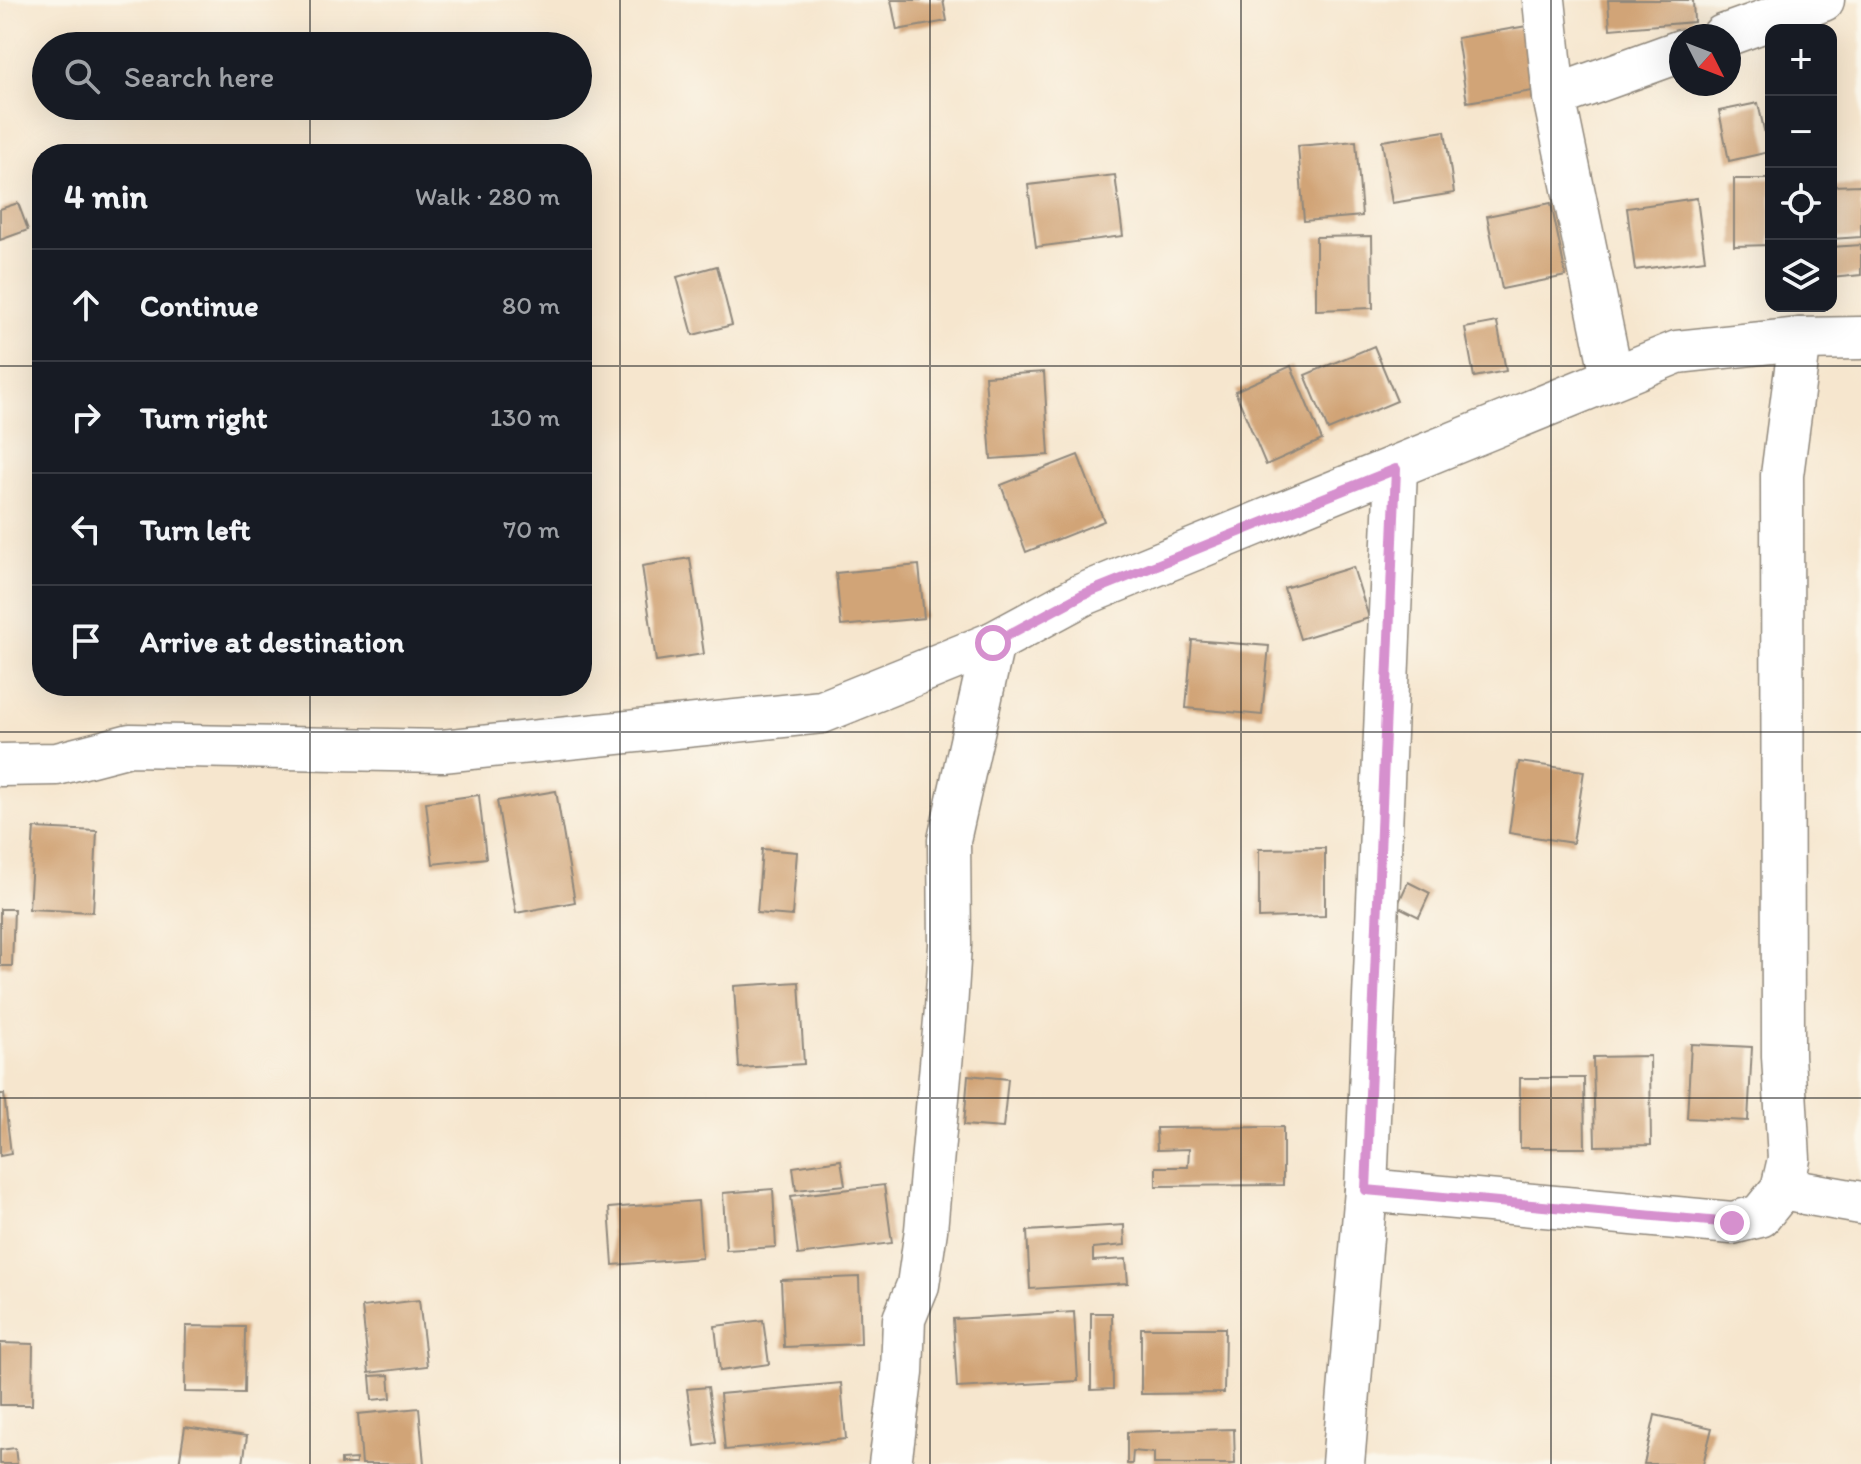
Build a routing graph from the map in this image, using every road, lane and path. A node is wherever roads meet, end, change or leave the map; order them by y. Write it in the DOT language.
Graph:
graph roads {
  1 [pos="1544,0"];
  2 [pos="1823,0"];
  3 [pos="1741,30"];
  4 [pos="1669,55"];
  5 [pos="1554,97"];
  6 [pos="1861,338"];
  7 [pos="1800,339"];
  8 [pos="1612,377"];
  9 [pos="1396,469"];
  10 [pos="993,643"];
  11 [pos="0,765"];
  12 [pos="1782,1189"];
  13 [pos="1366,1190"];
  14 [pos="1861,1203"];
  15 [pos="890,1464"];
  16 [pos="1343,1464"];
  1 -- 5 [label="street"];
  2 -- 3 [label="street"];
  4 -- 5 [label="street"];
  5 -- 8 [label="street"];
  6 -- 7 [label="street"];
  7 -- 8 [label="street"];
  7 -- 12 [label="street"];
  8 -- 9 [label="street"];
  9 -- 10 [label="street"];
  9 -- 13 [label="street"];
  10 -- 11 [label="street"];
  10 -- 15 [label="street"];
  12 -- 13 [label="street"];
  12 -- 14 [label="street"];
  13 -- 16 [label="street"];
}
